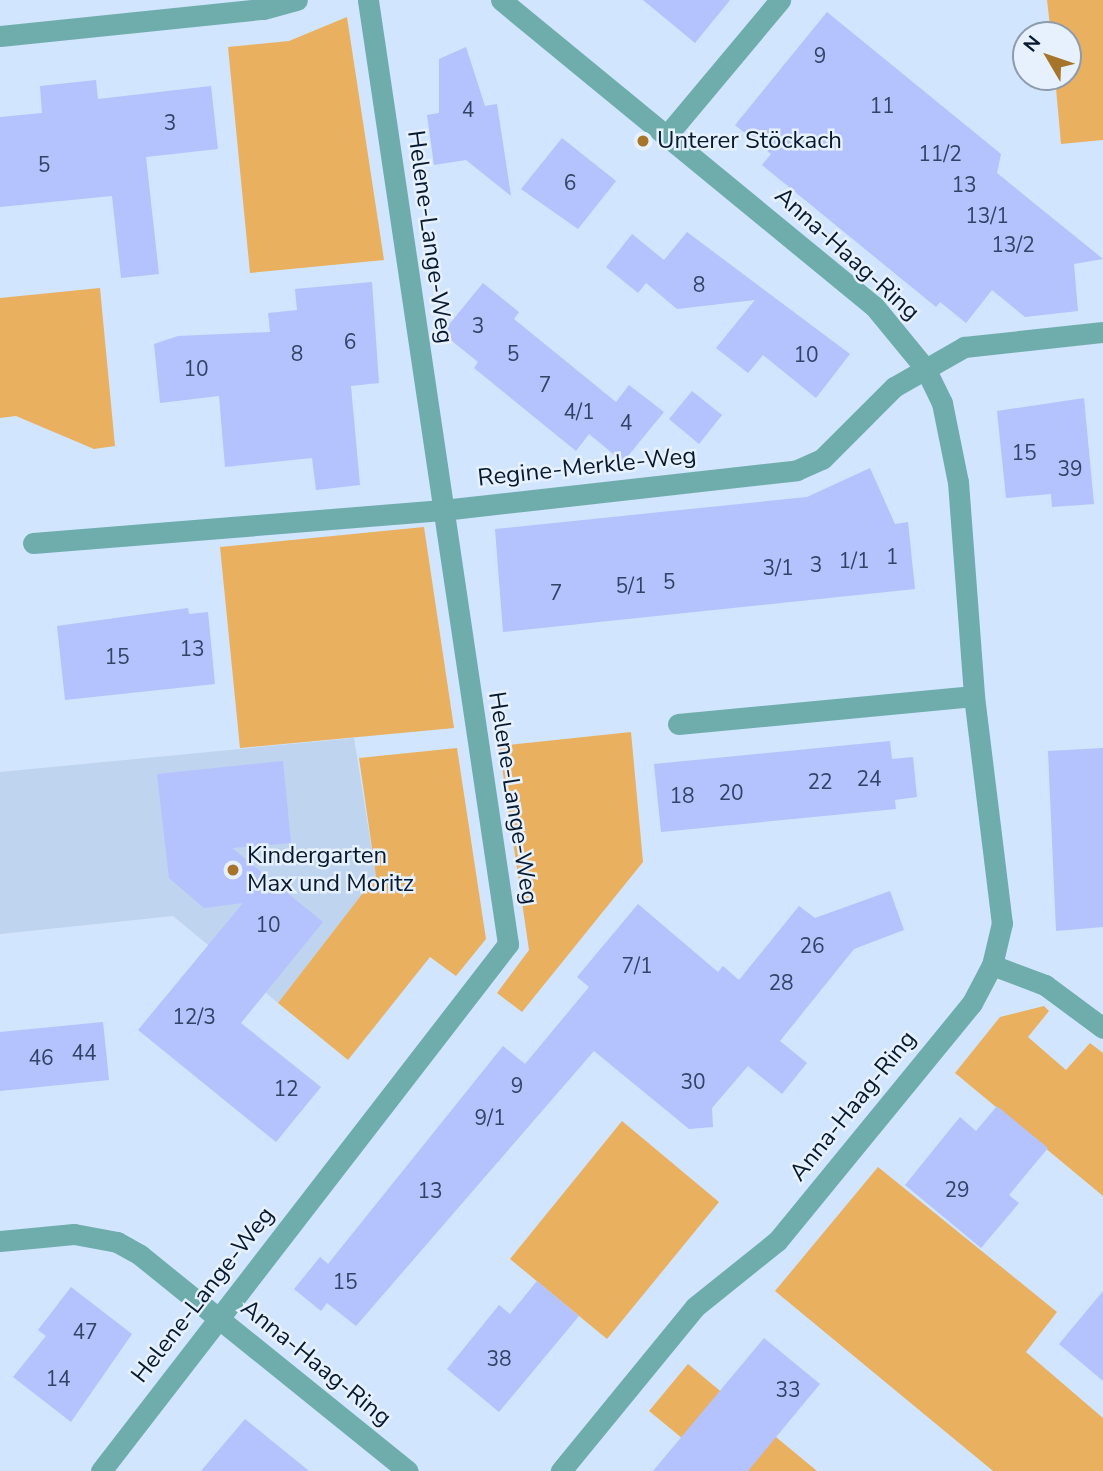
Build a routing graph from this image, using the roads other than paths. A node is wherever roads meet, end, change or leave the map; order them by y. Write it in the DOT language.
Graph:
graph roads {
  1 [pos="297,0"];
  2 [pos="368,0"];
  3 [pos="501,0"];
  4 [pos="780,0"];
  5 [pos="0,36"];
  6 [pos="668,134"];
  7 [pos="1103,332"];
  8 [pos="925,368"];
  9 [pos="443,510"];
  10 [pos="33,543"];
  11 [pos="974,696"];
  12 [pos="678,724"];
  13 [pos="992,965"];
  14 [pos="1103,1028"];
  15 [pos="0,1241"];
  16 [pos="218,1318"];
  17 [pos="101,1471"];
  18 [pos="408,1471"];
  19 [pos="561,1471"];
  1 -- 5 [label="street"];
  2 -- 9 [label="street, Helene-Lange-Weg"];
  3 -- 6 [label="street, Anna-Haag-Ring"];
  4 -- 6 [label="street"];
  6 -- 8 [label="street, Anna-Haag-Ring"];
  7 -- 8 [label="street, Regine-Merkle-Weg"];
  8 -- 9 [label="street, Regine-Merkle-Weg"];
  8 -- 11 [label="street, Anna-Haag-Ring"];
  9 -- 10 [label="street, Regine-Merkle-Weg"];
  9 -- 16 [label="street, Helene-Lange-Weg"];
  11 -- 12 [label="street"];
  11 -- 13 [label="street, Anna-Haag-Ring"];
  13 -- 14 [label="street"];
  13 -- 19 [label="street, Anna-Haag-Ring"];
  15 -- 16 [label="street, Anna-Haag-Ring"];
  16 -- 17 [label="street, Helene-Lange-Weg"];
  16 -- 18 [label="street, Anna-Haag-Ring"];
}
